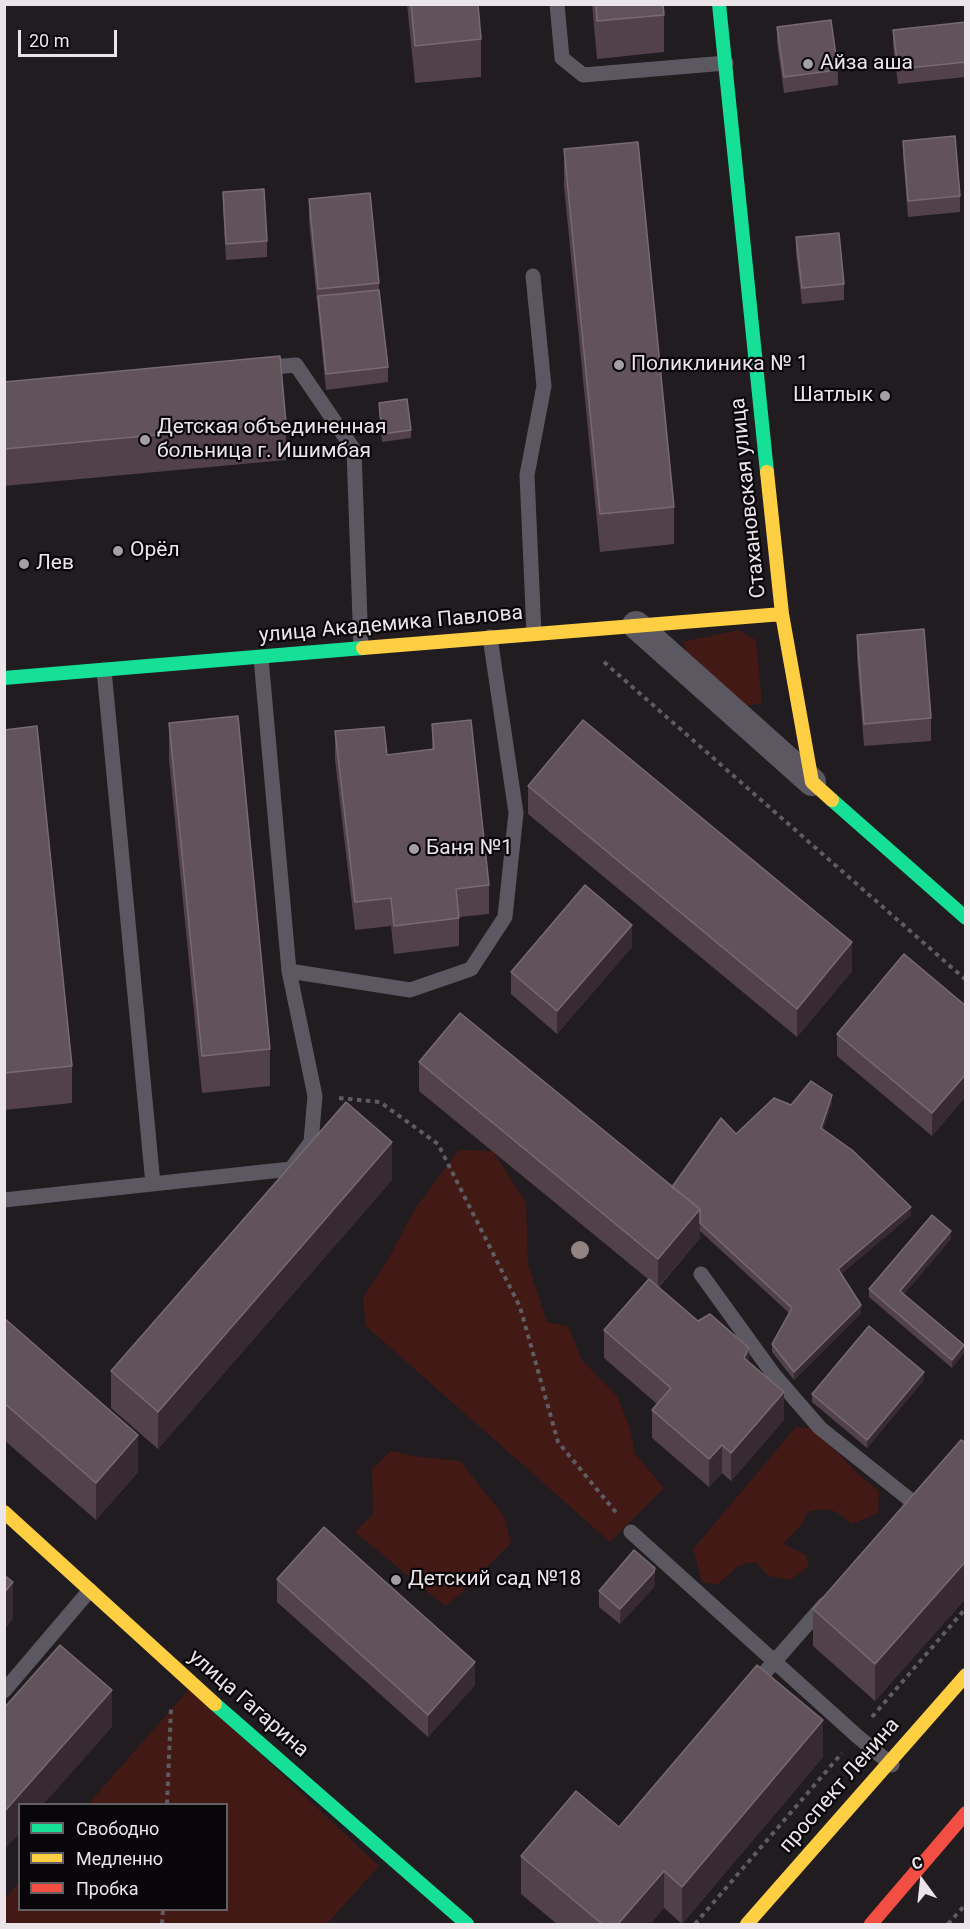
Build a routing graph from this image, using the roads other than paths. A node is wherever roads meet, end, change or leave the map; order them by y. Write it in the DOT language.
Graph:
graph roads {
  1 [pos="557,4"];
  2 [pos="719,4"];
  3 [pos="726,63"];
  4 [pos="533,276"];
  5 [pos="249,369"];
  6 [pos="782,614"];
  7 [pos="636,625"];
  8 [pos="534,633"];
  9 [pos="489,637"];
  10 [pos="361,648"];
  11 [pos="261,658"];
  12 [pos="104,670"];
  13 [pos="4,678"];
  14 [pos="812,782"];
  15 [pos="966,918"];
  16 [pos="289,971"];
  17 [pos="153,1184"];
  18 [pos="4,1200"];
  19 [pos="700,1274"];
  20 [pos="914,1504"];
  21 [pos="4,1512"];
  22 [pos="632,1532"];
  23 [pos="90,1590"];
  24 [pos="837,1591"];
  25 [pos="775,1661"];
  26 [pos="966,1675"];
  27 [pos="4,1690"];
  28 [pos="744,1696"];
  29 [pos="891,1765"];
  30 [pos="966,1813"];
  31 [pos="467,1924"];
  32 [pos="747,1924"];
  33 [pos="872,1924"];
  1 -- 3 [label="lane"];
  2 -- 3 [label="street, Стахановская улица"];
  3 -- 6 [label="street, Стахановская улица"];
  4 -- 8 [label="lane"];
  5 -- 10 [label="lane"];
  6 -- 7 [label="street, улица Академика Павлова"];
  6 -- 14 [label="street, Стахановская улица"];
  7 -- 8 [label="street, улица Академика Павлова"];
  7 -- 14 [label="street"];
  8 -- 9 [label="street, улица Академика Павлова"];
  9 -- 10 [label="street, улица Академика Павлова"];
  9 -- 16 [label="lane"];
  10 -- 11 [label="street, улица Академика Павлова"];
  11 -- 12 [label="street, улица Академика Павлова"];
  11 -- 16 [label="lane"];
  12 -- 13 [label="street, улица Академика Павлова"];
  12 -- 17 [label="lane"];
  14 -- 15 [label="street"];
  16 -- 17 [label="lane"];
  17 -- 18 [label="lane"];
  19 -- 20 [label="lane"];
  21 -- 23 [label="street, улица Гагарина"];
  22 -- 25 [label="lane"];
  23 -- 27 [label="lane"];
  23 -- 31 [label="street, улица Гагарина"];
  24 -- 25 [label="lane"];
  25 -- 28 [label="lane"];
  25 -- 29 [label="lane"];
  26 -- 29 [label="street, проспект Ленина"];
  29 -- 32 [label="street, проспект Ленина"];
  30 -- 33 [label="street"];
}
